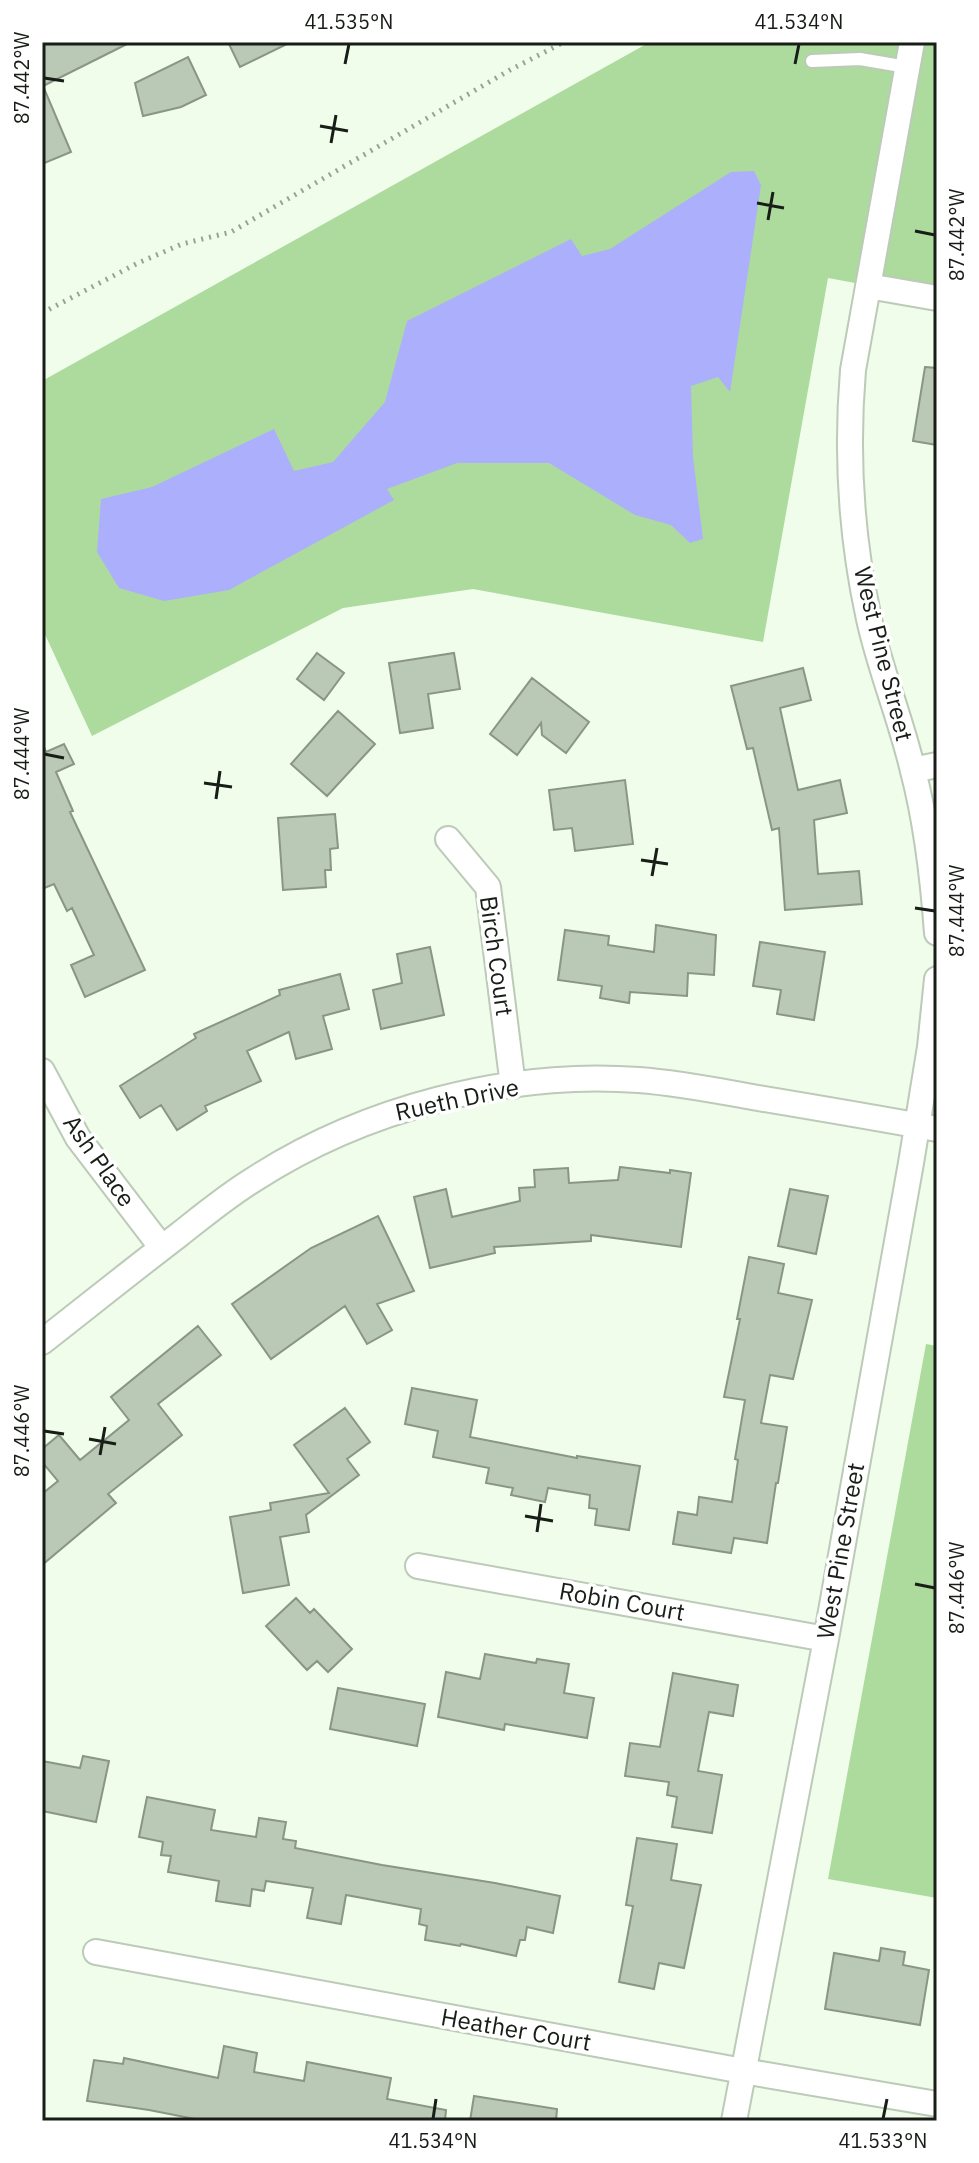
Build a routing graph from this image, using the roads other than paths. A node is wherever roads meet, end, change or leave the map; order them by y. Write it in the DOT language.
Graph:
graph roads {
  1 [pos="912,42"];
  2 [pos="812,61"];
  3 [pos="907,67"];
  4 [pos="868,286"];
  5 [pos="937,298"];
  6 [pos="925,767"];
  7 [pos="448,839"];
  8 [pos="937,933"];
  9 [pos="937,979"];
  10 [pos="42,1071"];
  11 [pos="513,1086"];
  12 [pos="927,1127"];
  13 [pos="162,1248"];
  14 [pos="42,1342"];
  15 [pos="418,1566"];
  16 [pos="826,1639"];
  17 [pos="96,1952"];
  18 [pos="743,2071"];
  19 [pos="937,2104"];
  20 [pos="734,2121"];
  1 -- 3 [label="street, West Pine Street"];
  2 -- 3 [label="lane"];
  3 -- 4 [label="street, West Pine Street"];
  4 -- 5 [label="street"];
  4 -- 6 [label="street, West Pine Street"];
  6 -- 8 [label="street, West Pine Street"];
  7 -- 11 [label="street, Birch Court"];
  9 -- 12 [label="street, West Pine Street"];
  10 -- 13 [label="street, Ash Place"];
  11 -- 12 [label="street, Rueth Drive"];
  11 -- 13 [label="street, Rueth Drive"];
  12 -- 16 [label="street, West Pine Street"];
  13 -- 14 [label="street, Rueth Drive"];
  15 -- 16 [label="street, Robin Court"];
  16 -- 18 [label="street, West Pine Street"];
  17 -- 18 [label="street, Heather Court"];
  18 -- 19 [label="street, Heather Court"];
  18 -- 20 [label="street, West Pine Street"];
}
